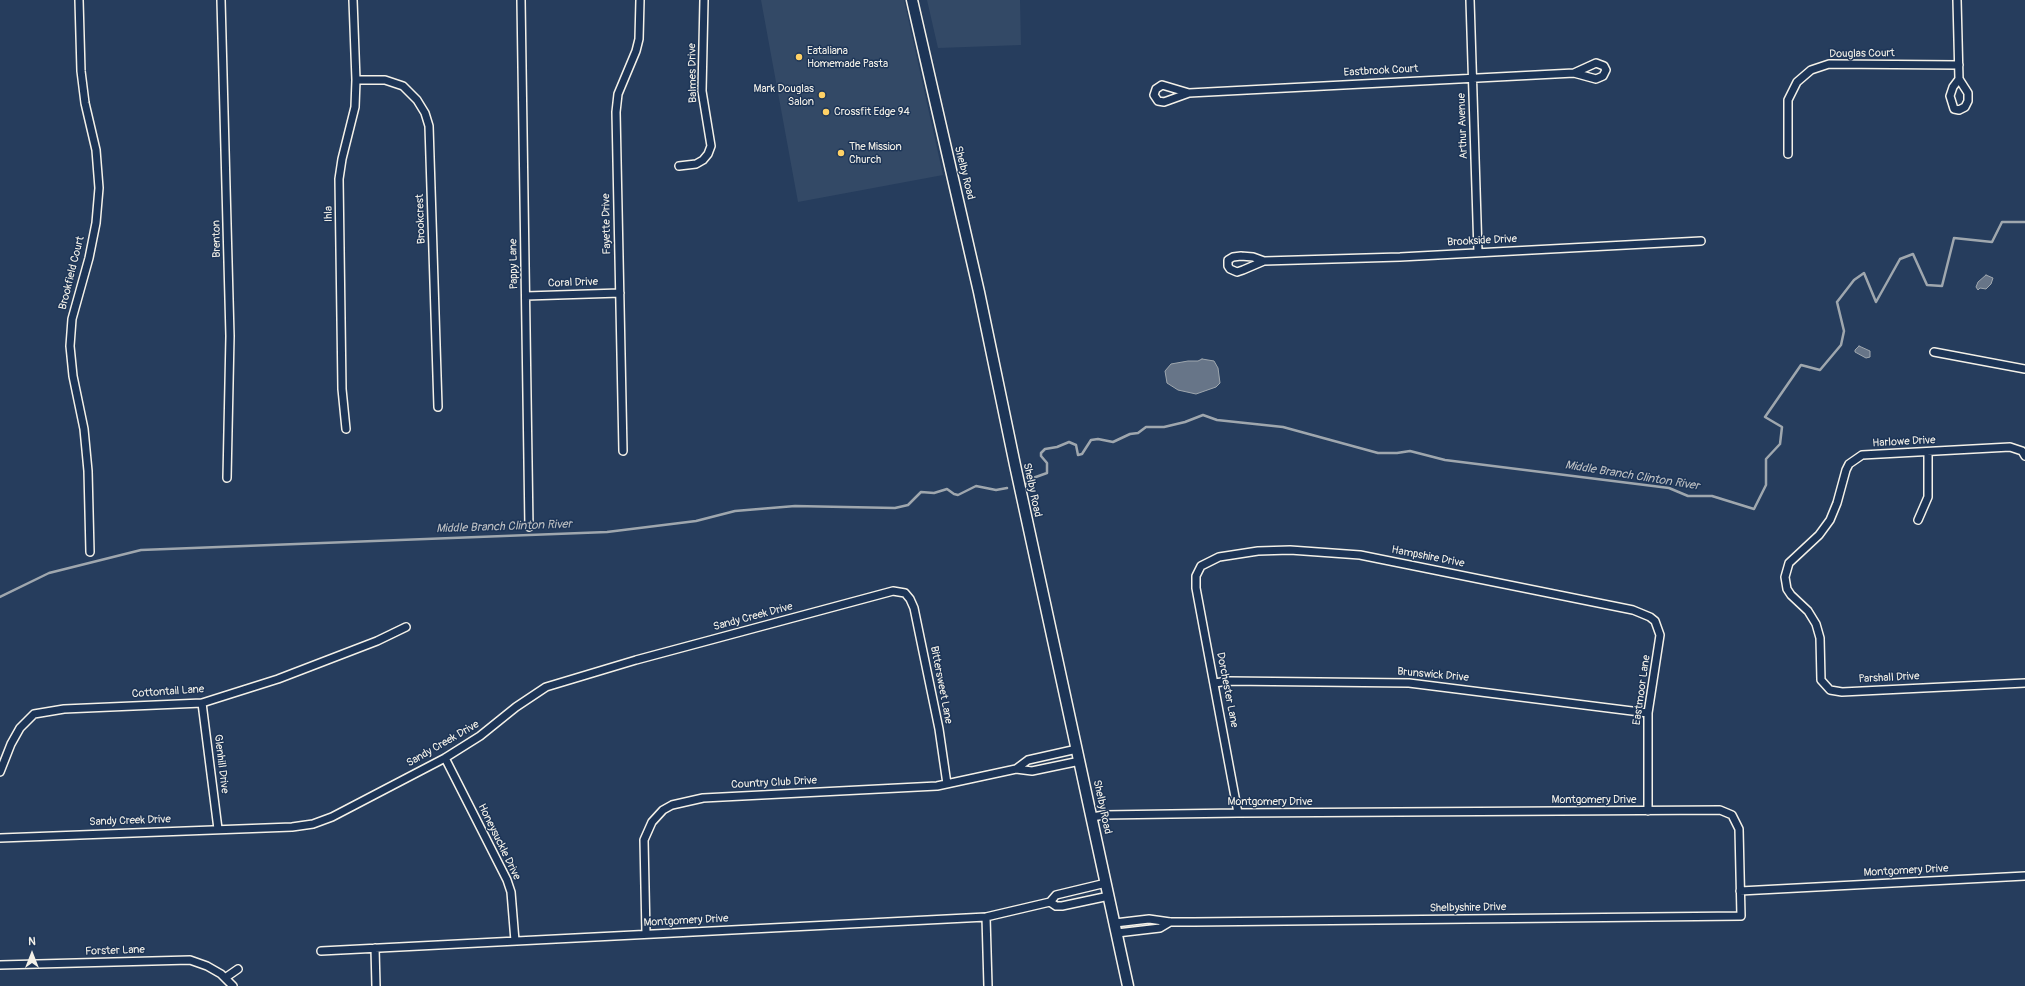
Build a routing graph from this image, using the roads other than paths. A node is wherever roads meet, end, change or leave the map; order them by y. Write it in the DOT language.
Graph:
graph roads {
  1 [pos="79,0"];
  2 [pos="221,0"];
  3 [pos="353,0"];
  4 [pos="520,0"];
  5 [pos="640,0"];
  6 [pos="704,0"];
  7 [pos="912,0"];
  8 [pos="1470,0"];
  9 [pos="1957,0"];
  10 [pos="1959,65"];
  11 [pos="1574,73"];
  12 [pos="1473,78"];
  13 [pos="1959,79"];
  14 [pos="356,80"];
  15 [pos="1189,93"];
  16 [pos="1788,154"];
  17 [pos="679,166"];
  18 [pos="1701,241"];
  19 [pos="1478,252"];
  20 [pos="1264,260"];
  21 [pos="620,292"];
  22 [pos="526,296"];
  23 [pos="1934,352"];
  24 [pos="2025,369"];
  25 [pos="438,407"];
  26 [pos="346,428"];
  27 [pos="623,451"];
  28 [pos="1928,452"];
  29 [pos="2025,456"];
  30 [pos="227,478"];
  31 [pos="1918,520"];
  32 [pos="529,527"];
  33 [pos="90,552"];
  34 [pos="1197,572"];
  35 [pos="905,593"];
  36 [pos="1814,618"];
  37 [pos="1655,620"];
  38 [pos="406,627"];
  39 [pos="2025,682"];
  40 [pos="1215,683"];
  41 [pos="202,702"];
  42 [pos="1648,713"];
  43 [pos="1077,749"];
  44 [pos="445,758"];
  45 [pos="1080,761"];
  46 [pos="1016,769"];
  47 [pos="0,772"];
  48 [pos="947,784"];
  49 [pos="1648,811"];
  50 [pos="1238,813"];
  51 [pos="1092,817"];
  52 [pos="218,829"];
  53 [pos="0,838"];
  54 [pos="2025,876"];
  55 [pos="1106,883"];
  56 [pos="1740,891"];
  57 [pos="1109,896"];
  58 [pos="1050,902"];
  59 [pos="986,917"];
  60 [pos="1116,928"];
  61 [pos="646,934"];
  62 [pos="515,942"];
  63 [pos="375,948"];
  64 [pos="321,951"];
  65 [pos="0,965"];
  66 [pos="238,969"];
  67 [pos="225,978"];
  68 [pos="233,986"];
  69 [pos="376,986"];
  70 [pos="988,986"];
  71 [pos="1128,986"];
  1 -- 33 [label="street, Brookfield Court"];
  2 -- 30 [label="street, Brenton"];
  3 -- 14 [label="street, Ihla"];
  4 -- 22 [label="street, Pappy Lane"];
  5 -- 21 [label="street, Fayette Drive"];
  6 -- 17 [label="street, Balmes Drive"];
  7 -- 43 [label="street, Shelby Road"];
  8 -- 12 [label="street, Arthur Avenue"];
  9 -- 10 [label="street"];
  10 -- 13 [label="street"];
  10 -- 16 [label="street, Douglas Court"];
  11 -- 12 [label="street, Eastbrook Court"];
  12 -- 15 [label="street, Eastbrook Court"];
  12 -- 19 [label="street, Arthur Avenue"];
  14 -- 25 [label="street, Brookcrest"];
  14 -- 26 [label="street, Ihla"];
  18 -- 19 [label="street, Brookside Drive"];
  19 -- 20 [label="street, Brookside Drive"];
  21 -- 22 [label="street, Coral Drive"];
  21 -- 27 [label="street, Fayette Drive"];
  22 -- 32 [label="street, Pappy Lane"];
  23 -- 24 [label="street"];
  28 -- 29 [label="street, Harlowe Drive"];
  28 -- 31 [label="street"];
  28 -- 36 [label="street, Harlowe Drive"];
  34 -- 37 [label="street, Hampshire Drive"];
  34 -- 40 [label="street, Dorchester Lane"];
  35 -- 44 [label="street, Sandy Creek Drive"];
  35 -- 48 [label="street, Bittersweet Lane"];
  36 -- 39 [label="street, Parshall Drive"];
  37 -- 42 [label="street, Eastmoor Lane"];
  38 -- 41 [label="street, Cottontail Lane"];
  40 -- 42 [label="street, Brunswick Drive"];
  40 -- 50 [label="street, Dorchester Lane"];
  41 -- 47 [label="street, Cottontail Lane"];
  41 -- 52 [label="street, Glenhill Drive"];
  42 -- 49 [label="street, Eastmoor Lane"];
  43 -- 45 [label="street, Shelby Road"];
  43 -- 46 [label="street, Country Club Drive"];
  44 -- 52 [label="street, Sandy Creek Drive"];
  44 -- 62 [label="street, Honeysuckle Drive"];
  45 -- 46 [label="street, Country Club Drive"];
  45 -- 51 [label="street, Shelby Road"];
  46 -- 48 [label="street, Country Club Drive"];
  48 -- 61 [label="street, Country Club Drive"];
  49 -- 50 [label="street, Montgomery Drive"];
  49 -- 56 [label="street, Montgomery Drive"];
  50 -- 51 [label="street, Montgomery Drive"];
  51 -- 55 [label="street, Shelby Road"];
  52 -- 53 [label="street, Sandy Creek Drive"];
  54 -- 56 [label="street, Montgomery Drive"];
  55 -- 57 [label="street, Shelby Road"];
  55 -- 58 [label="street, Montgomery Drive"];
  56 -- 60 [label="street, Shelbyshire Drive"];
  57 -- 58 [label="street, Montgomery Drive"];
  57 -- 60 [label="street, Shelby Road"];
  58 -- 59 [label="street, Montgomery Drive"];
  59 -- 61 [label="street, Montgomery Drive"];
  59 -- 70 [label="street"];
  60 -- 71 [label="street, Shelby Road"];
  61 -- 62 [label="street, Montgomery Drive"];
  62 -- 63 [label="street, Montgomery Drive"];
  63 -- 64 [label="street, Montgomery Drive"];
  63 -- 69 [label="street"];
  65 -- 67 [label="street, Forster Lane"];
  66 -- 67 [label="street"];
  67 -- 68 [label="street, Forster Lane"];
}
